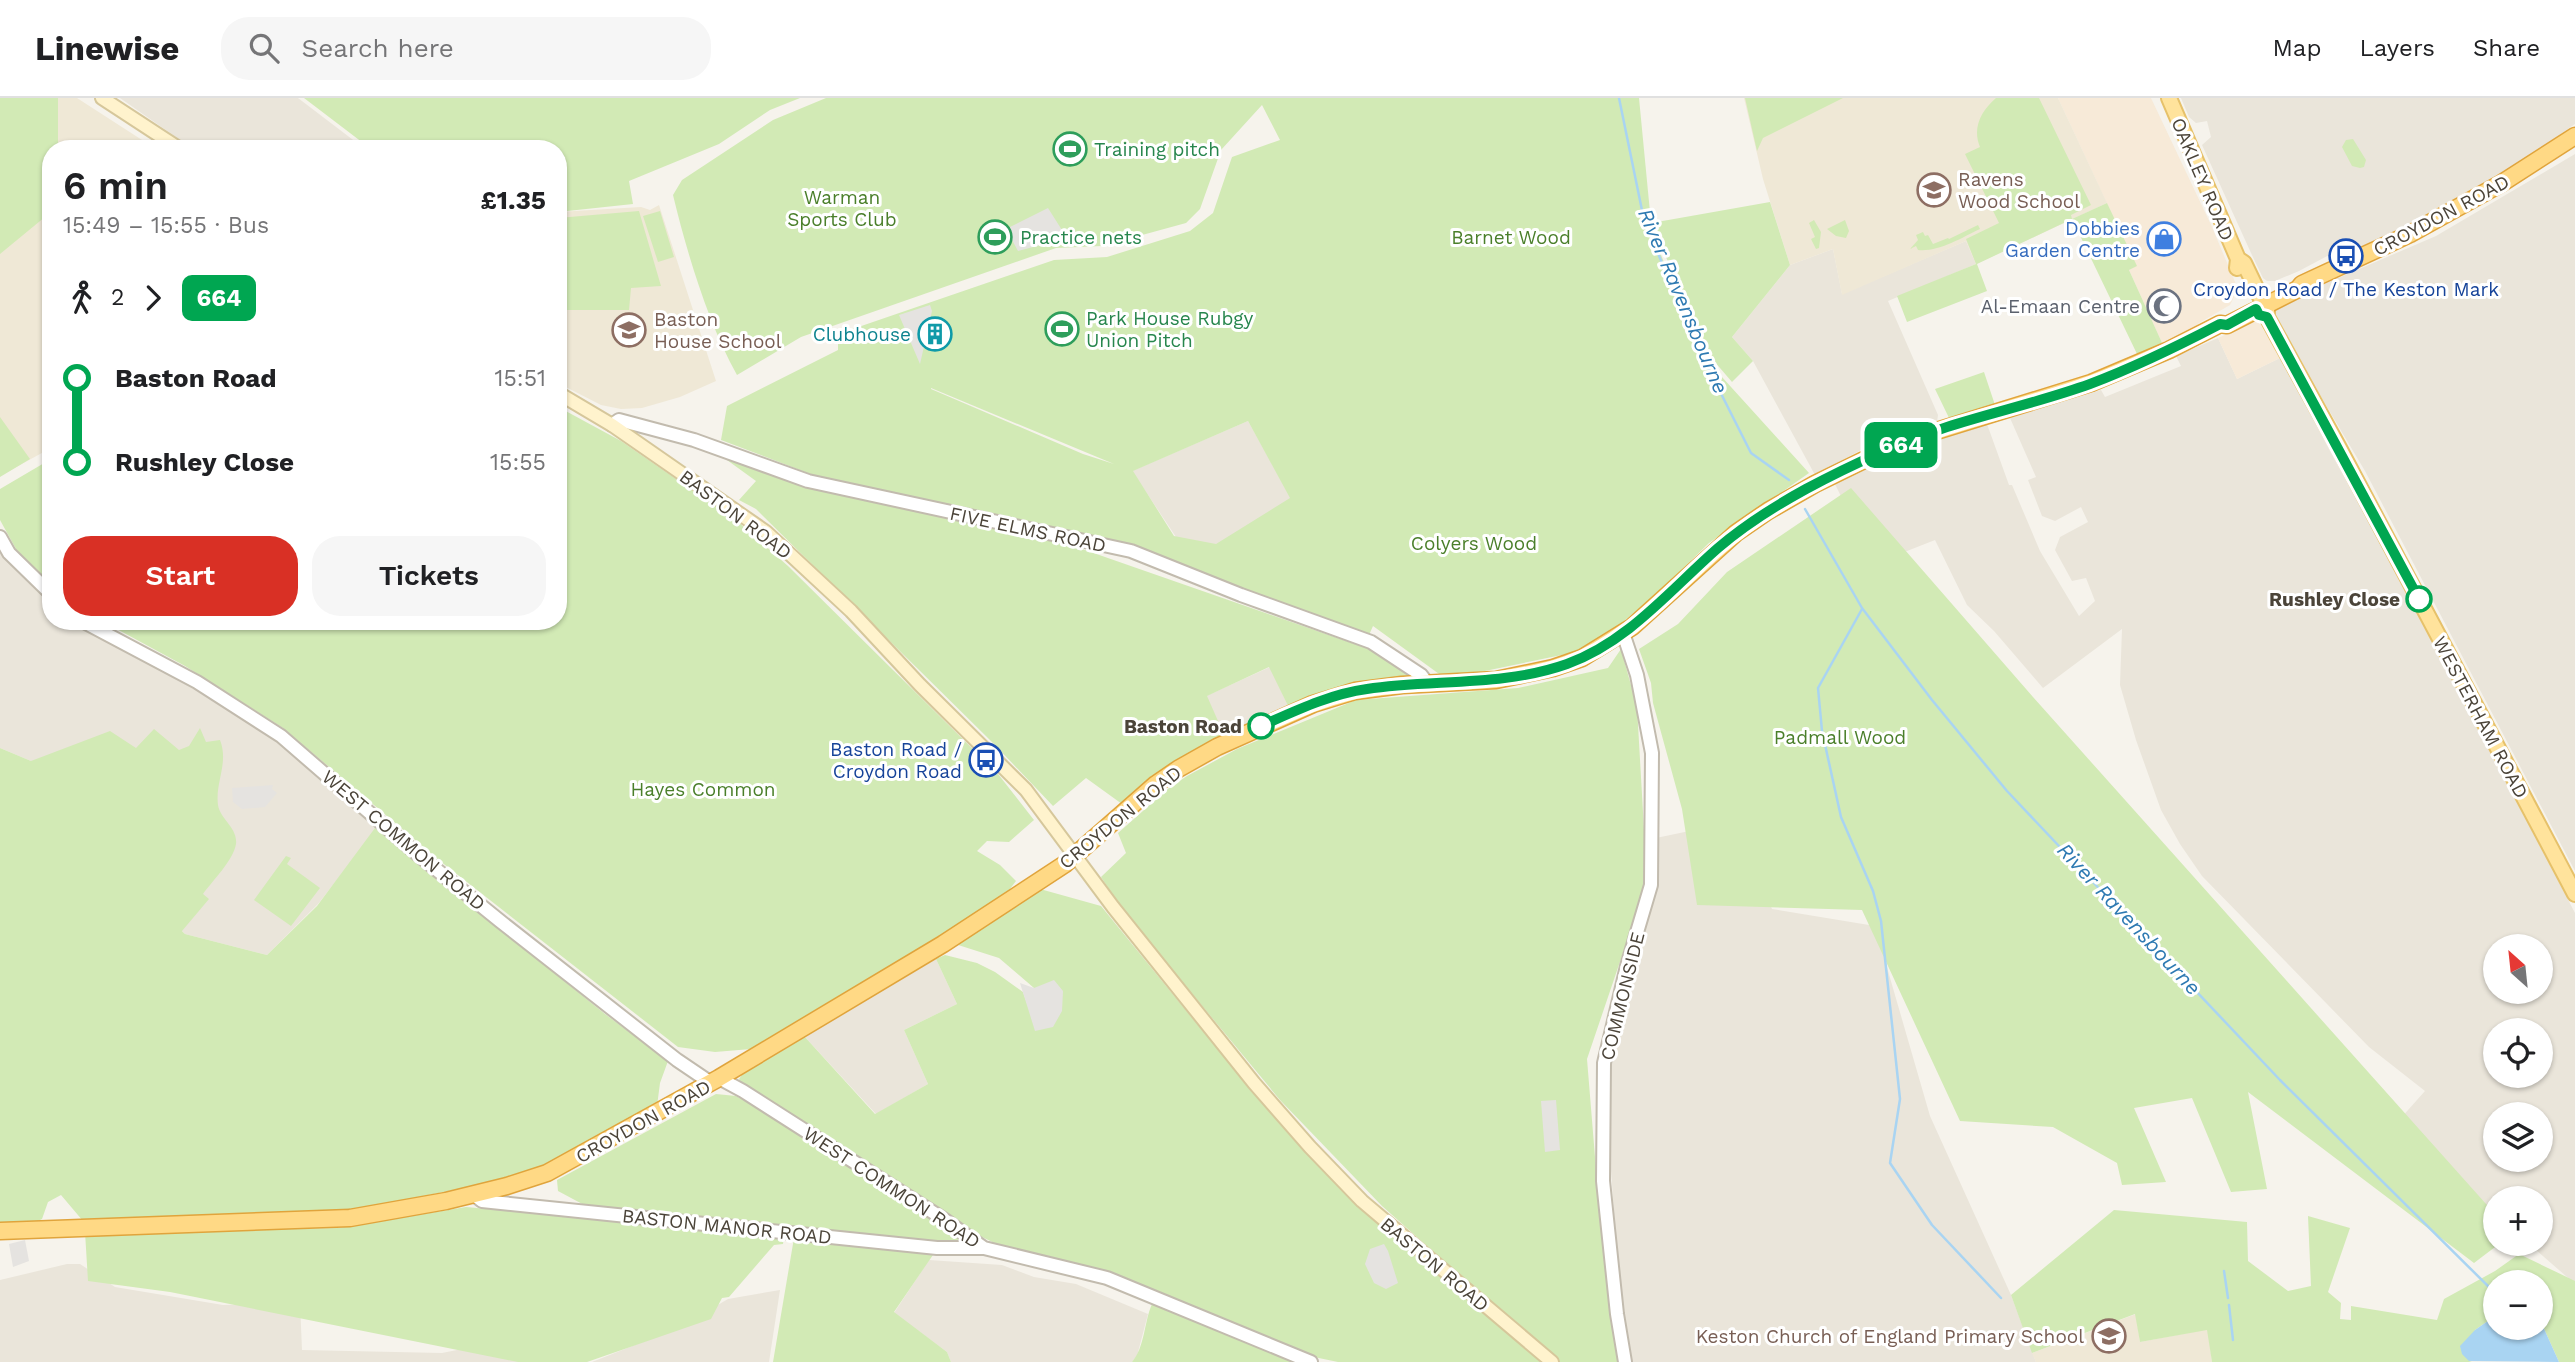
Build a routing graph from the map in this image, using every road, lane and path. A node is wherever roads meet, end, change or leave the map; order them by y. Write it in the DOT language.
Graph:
graph roads {
  1 [pos="102,98"];
  2 [pos="2169,98"];
  3 [pos="2575,136"];
  4 [pos="166,140"];
  5 [pos="2260,306"];
  6 [pos="567,398"];
  7 [pos="612,425"];
  8 [pos="0,537"];
  9 [pos="42,585"];
  10 [pos="99,630"];
  11 [pos="1623,633"];
  12 [pos="1428,684"];
  13 [pos="1075,855"];
  14 [pos="2575,894"];
  15 [pos="715,1080"];
  16 [pos="473,1194"];
  17 [pos="0,1231"];
  18 [pos="984,1248"];
  19 [pos="1311,1362"];
  20 [pos="1552,1362"];
  21 [pos="1625,1362"];
  1 -- 4 [label="main road"];
  2 -- 5 [label="main road, OAKLEY ROAD"];
  3 -- 5 [label="highway, CROYDON ROAD"];
  5 -- 11 [label="highway, CROYDON ROAD"];
  5 -- 14 [label="main road, WESTERHAM ROAD"];
  6 -- 7 [label="main road, BASTON ROAD"];
  7 -- 12 [label="street, FIVE ELMS ROAD"];
  7 -- 13 [label="main road, BASTON ROAD"];
  8 -- 9 [label="street"];
  10 -- 15 [label="street, WEST COMMON ROAD"];
  11 -- 12 [label="highway, CROYDON ROAD"];
  11 -- 21 [label="street, COMMONSIDE"];
  12 -- 13 [label="highway, CROYDON ROAD"];
  13 -- 15 [label="highway, CROYDON ROAD"];
  13 -- 20 [label="main road, BASTON ROAD"];
  15 -- 16 [label="highway, CROYDON ROAD"];
  15 -- 18 [label="street, WEST COMMON ROAD"];
  16 -- 17 [label="highway, CROYDON ROAD"];
  16 -- 18 [label="street, BASTON MANOR ROAD"];
  18 -- 19 [label="street, WEST COMMON ROAD"];
}
